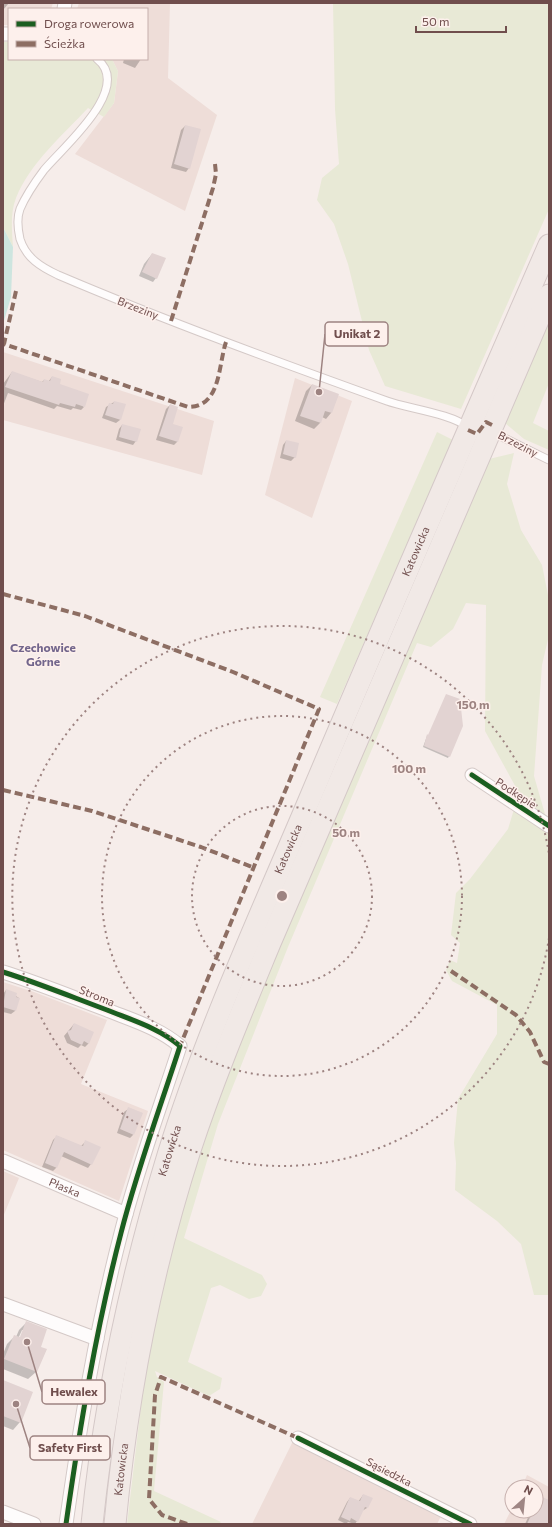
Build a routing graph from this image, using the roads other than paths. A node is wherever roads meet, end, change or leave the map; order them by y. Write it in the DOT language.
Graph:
graph roads {
  1 [pos="98,60"];
  2 [pos="549,245"];
  3 [pos="549,295"];
  4 [pos="492,425"];
  5 [pos="468,430"];
  6 [pos="549,460"];
  7 [pos="472,775"];
  8 [pos="549,826"];
  9 [pos="3,972"];
  10 [pos="3,1160"];
  11 [pos="126,1214"];
  12 [pos="3,1304"];
  13 [pos="97,1339"];
  14 [pos="298,1438"];
  15 [pos="3,1512"];
  16 [pos="34,1524"];
  17 [pos="66,1524"];
  18 [pos="92,1524"];
  19 [pos="115,1524"];
  20 [pos="470,1524"];
  1 -- 5 [label="lane, Brzeziny"];
  2 -- 5 [label="main road, Katowicka"];
  3 -- 4 [label="main road, Katowicka"];
  4 -- 6 [label="lane, Brzeziny"];
  4 -- 19 [label="main road, Katowicka"];
  5 -- 18 [label="main road, Katowicka"];
  7 -- 8 [label="street, Podkępie"];
  9 -- 11 [label="street, Stroma"];
  10 -- 11 [label="street, Płaska"];
  11 -- 13 [label="street"];
  12 -- 13 [label="street"];
  13 -- 17 [label="street"];
  14 -- 20 [label="street, Sąsiedzka"];
  15 -- 16 [label="street"];
}
